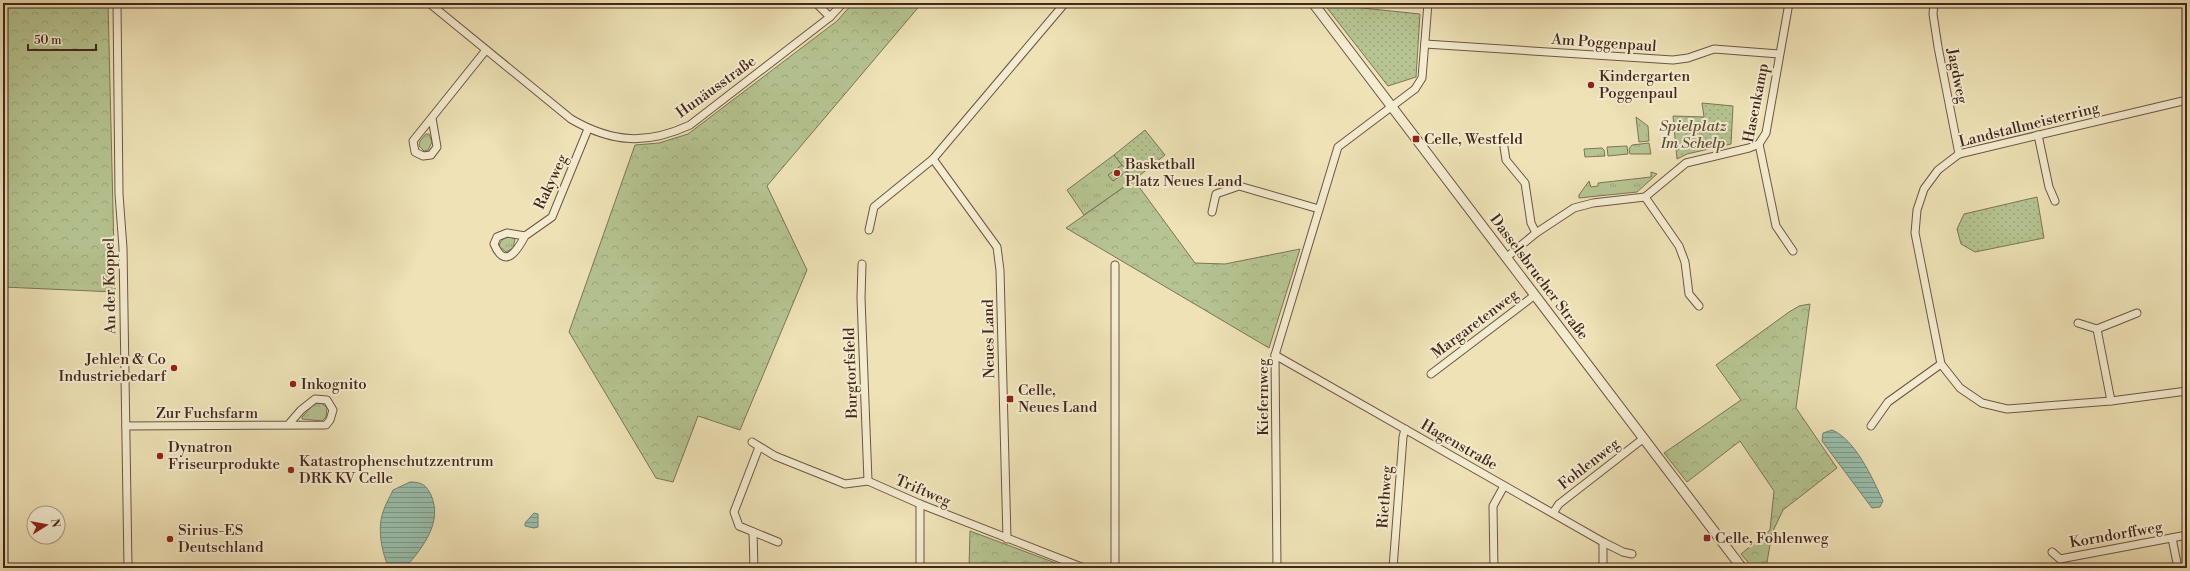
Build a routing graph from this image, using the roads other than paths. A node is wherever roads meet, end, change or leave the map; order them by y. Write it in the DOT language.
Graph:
graph roads {
  1 [pos="118,3"];
  2 [pos="429,3"];
  3 [pos="816,3"];
  4 [pos="842,3"];
  5 [pos="1065,3"];
  6 [pos="1313,3"];
  7 [pos="1428,3"];
  8 [pos="1789,3"];
  9 [pos="1934,3"];
  10 [pos="830,17"];
  11 [pos="1425,44"];
  12 [pos="486,50"];
  13 [pos="1779,54"];
  14 [pos="2187,100"];
  15 [pos="1392,107"];
  16 [pos="432,118"];
  17 [pos="588,129"];
  18 [pos="2038,135"];
  19 [pos="1759,144"];
  20 [pos="1504,147"];
  21 [pos="1959,154"];
  22 [pos="933,159"];
  23 [pos="1645,197"];
  24 [pos="2055,201"];
  25 [pos="1318,209"];
  26 [pos="1212,212"];
  27 [pos="869,230"];
  28 [pos="1536,234"];
  29 [pos="524,236"];
  30 [pos="1793,251"];
  31 [pos="1506,257"];
  32 [pos="862,264"];
  33 [pos="1115,265"];
  34 [pos="1535,295"];
  35 [pos="1699,306"];
  36 [pos="2137,313"];
  37 [pos="2078,323"];
  38 [pos="2097,330"];
  39 [pos="1275,355"];
  40 [pos="1941,364"];
  41 [pos="1430,374"];
  42 [pos="2187,391"];
  43 [pos="2111,401"];
  44 [pos="288,425"];
  45 [pos="126,426"];
  46 [pos="1872,426"];
  47 [pos="1405,429"];
  48 [pos="1644,438"];
  49 [pos="752,442"];
  50 [pos="759,447"];
  51 [pos="868,481"];
  52 [pos="1504,486"];
  53 [pos="920,504"];
  54 [pos="1553,513"];
  55 [pos="753,532"];
  56 [pos="2187,535"];
  57 [pos="2172,538"];
  58 [pos="1007,539"];
  59 [pos="778,542"];
  60 [pos="1603,542"];
  61 [pos="2052,552"];
  62 [pos="1632,554"];
  63 [pos="128,568"];
  64 [pos="754,568"];
  65 [pos="920,568"];
  66 [pos="1084,568"];
  67 [pos="1115,568"];
  68 [pos="1277,568"];
  69 [pos="1393,568"];
  70 [pos="1494,568"];
  71 [pos="1603,568"];
  72 [pos="1742,568"];
  73 [pos="2178,568"];
  1 -- 45 [label="street, An der Koppel"];
  2 -- 12 [label="street, Hunäusstraße"];
  3 -- 10 [label="street"];
  4 -- 10 [label="street, Hunäusstraße"];
  5 -- 22 [label="street"];
  6 -- 15 [label="street, Dasselsbrucher Straße"];
  7 -- 11 [label="street, Kiefernweg"];
  8 -- 13 [label="street, Hasenkamp"];
  9 -- 21 [label="street, Jagdweg"];
  10 -- 17 [label="street, Hunäusstraße"];
  11 -- 13 [label="street, Am Poggenpaul"];
  11 -- 15 [label="street, Kiefernweg"];
  12 -- 16 [label="street"];
  12 -- 17 [label="street, Hunäusstraße"];
  13 -- 19 [label="street, Hasenkamp"];
  14 -- 18 [label="street, Landstallmeisterring"];
  15 -- 25 [label="street, Kiefernweg"];
  15 -- 31 [label="street, Dasselsbrucher Straße"];
  16 -- 16 [label="street"];
  17 -- 29 [label="street, Rakyweg"];
  18 -- 21 [label="street, Landstallmeisterring"];
  18 -- 24 [label="street"];
  19 -- 23 [label="street"];
  19 -- 30 [label="street, Hasenkamp"];
  20 -- 28 [label="street"];
  21 -- 40 [label="street, Landstallmeisterring"];
  22 -- 27 [label="street"];
  22 -- 58 [label="street, Neues Land"];
  23 -- 28 [label="street"];
  23 -- 35 [label="street"];
  25 -- 26 [label="street"];
  25 -- 39 [label="street, Kiefernweg"];
  28 -- 31 [label="street"];
  31 -- 34 [label="street, Dasselsbrucher Straße"];
  32 -- 51 [label="street, Burgtorfsfeld"];
  33 -- 67 [label="street"];
  34 -- 41 [label="street, Margaretenweg"];
  34 -- 48 [label="street, Dasselsbrucher Straße"];
  36 -- 38 [label="street"];
  37 -- 38 [label="street"];
  38 -- 43 [label="street"];
  39 -- 47 [label="street, Hagenstraße"];
  39 -- 68 [label="street, Kiefernweg"];
  40 -- 43 [label="street, Landstallmeisterring"];
  40 -- 46 [label="street"];
  42 -- 43 [label="street, Landstallmeisterring"];
  44 -- 44 [label="street, Zur Fuchsfarm"];
  44 -- 45 [label="street, Zur Fuchsfarm"];
  45 -- 63 [label="street, An der Koppel"];
  47 -- 52 [label="street, Hagenstraße"];
  47 -- 69 [label="street, Riethweg"];
  48 -- 54 [label="street, Fohlenweg"];
  48 -- 72 [label="street, Dasselsbrucher Straße"];
  49 -- 50 [label="street"];
  50 -- 51 [label="street"];
  50 -- 55 [label="street"];
  51 -- 53 [label="street, Triftweg"];
  52 -- 54 [label="street, Hagenstraße"];
  52 -- 70 [label="street"];
  53 -- 58 [label="street, Triftweg"];
  53 -- 65 [label="street"];
  54 -- 60 [label="street, Hagenstraße"];
  55 -- 59 [label="street"];
  55 -- 64 [label="street"];
  56 -- 57 [label="street, Korndorffweg"];
  57 -- 61 [label="street, Korndorffweg"];
  57 -- 73 [label="street"];
  58 -- 66 [label="street, Triftweg"];
  60 -- 62 [label="street, Hagenstraße"];
  60 -- 71 [label="street"];
}
